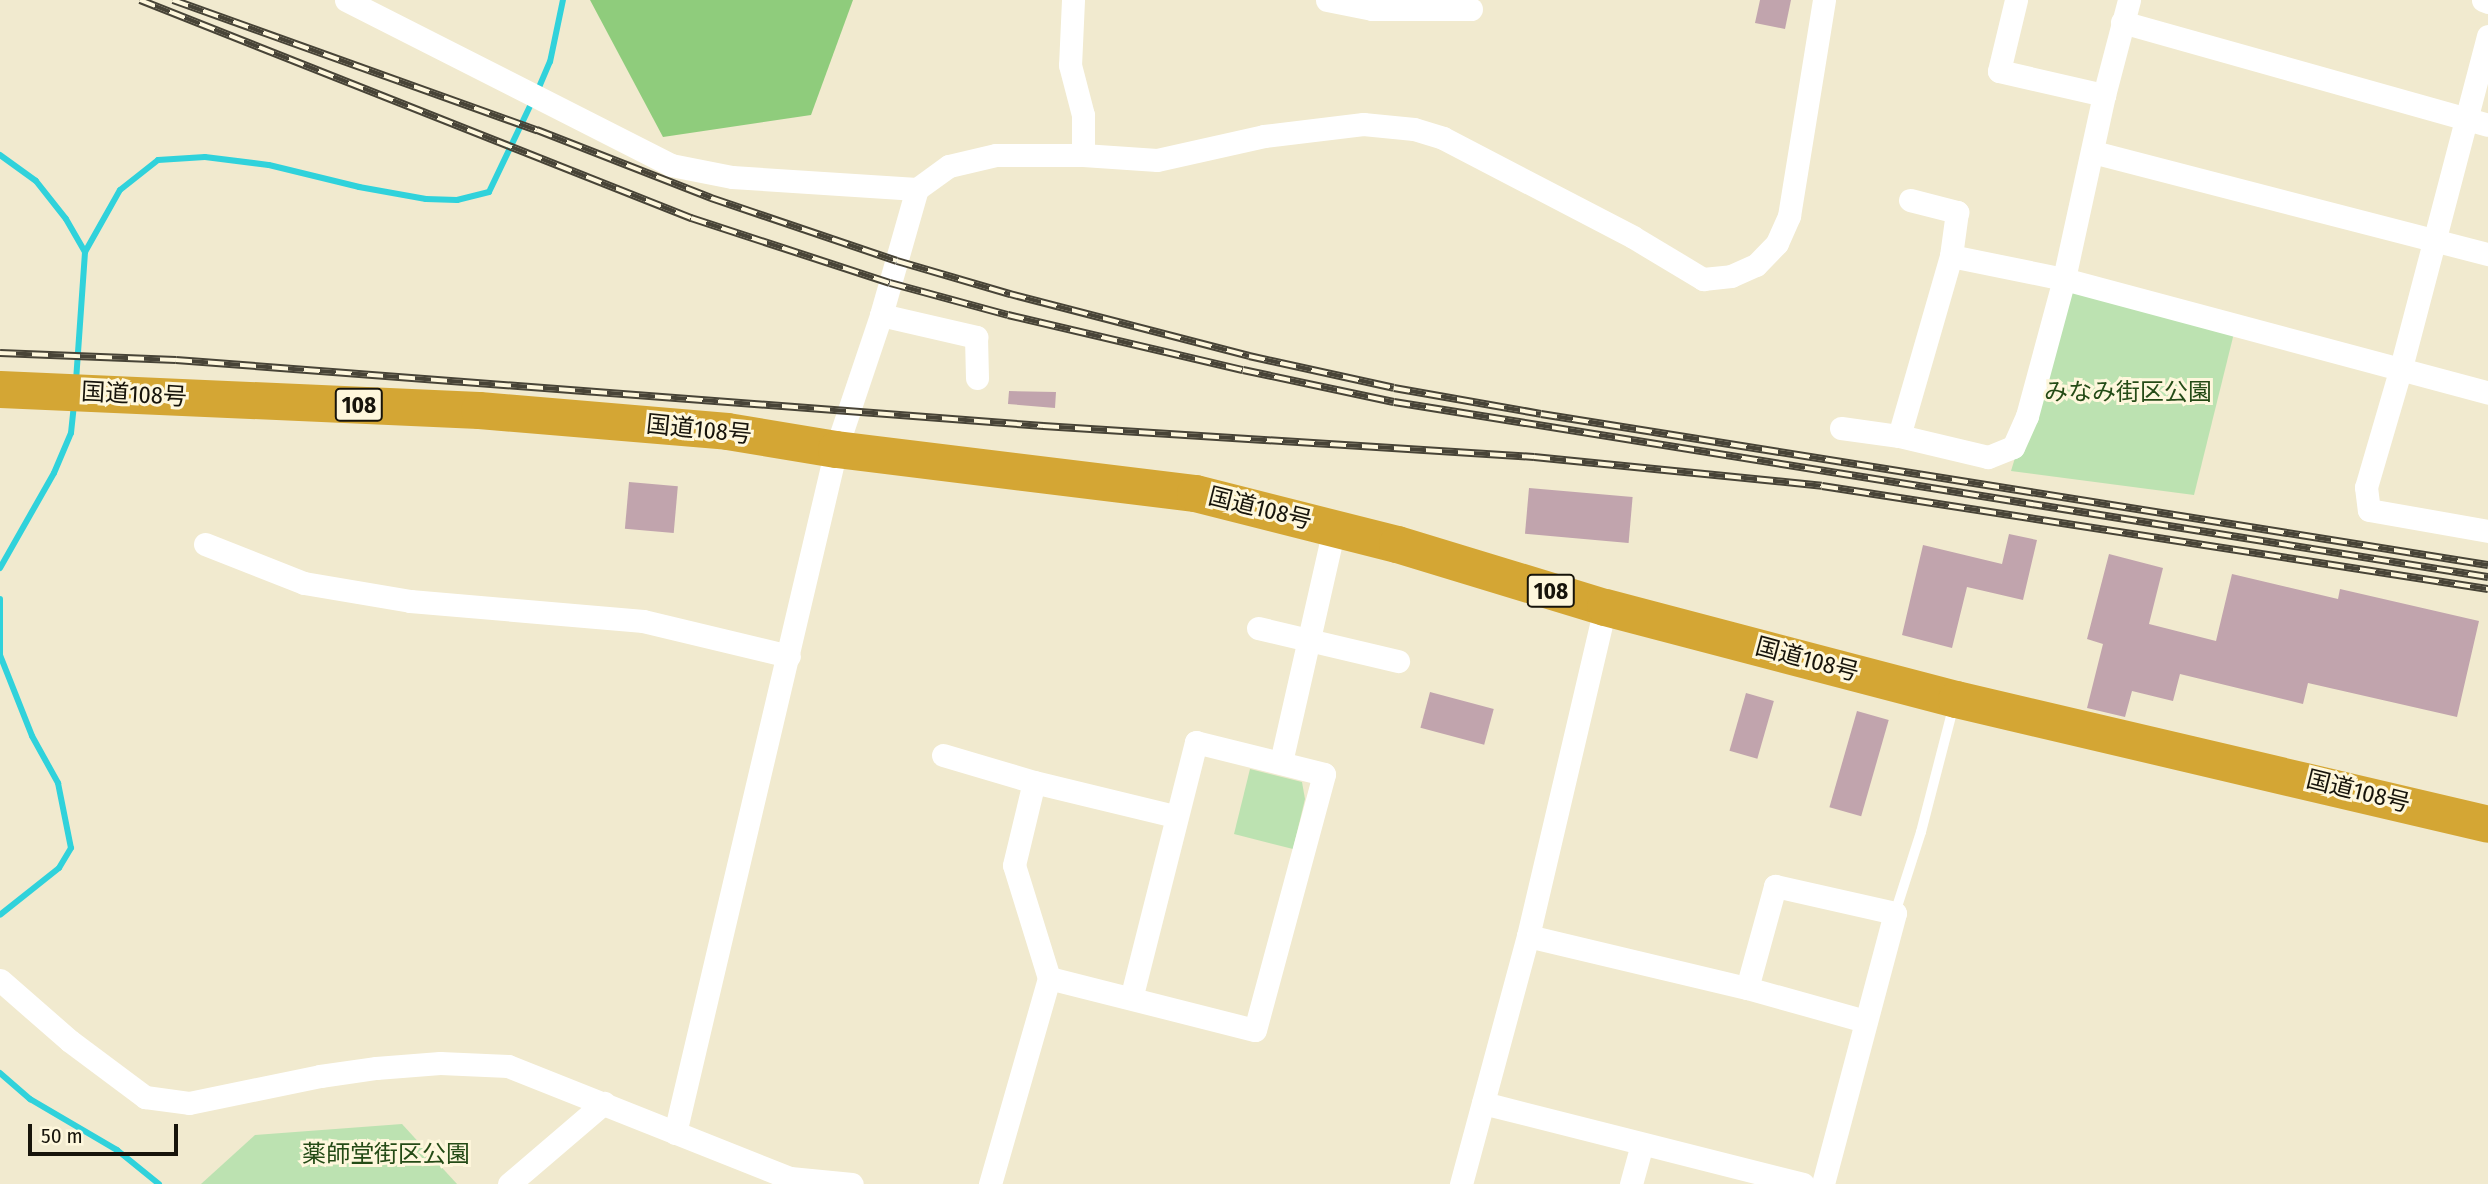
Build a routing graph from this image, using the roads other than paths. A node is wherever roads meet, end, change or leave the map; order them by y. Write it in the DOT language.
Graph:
graph roads {
  1 [pos="346,0"];
  2 [pos="1073,0"];
  3 [pos="1327,0"];
  4 [pos="1824,0"];
  5 [pos="2016,0"];
  6 [pos="2483,0"];
  7 [pos="2488,2"];
  8 [pos="1471,9"];
  9 [pos="2125,11"];
  10 [pos="2488,36"];
  11 [pos="2104,94"];
  12 [pos="2465,118"];
  13 [pos="2488,124"];
  14 [pos="2093,152"];
  15 [pos="1083,155"];
  16 [pos="918,189"];
  17 [pos="1910,200"];
  18 [pos="2434,241"];
  19 [pos="2488,254"];
  20 [pos="1951,256"];
  21 [pos="2064,279"];
  22 [pos="881,315"];
  23 [pos="2400,371"];
  24 [pos="977,378"];
  25 [pos="9,389"];
  26 [pos="2488,393"];
  27 [pos="1841,428"];
  28 [pos="1899,436"];
  29 [pos="836,449"];
  30 [pos="1334,528"];
  31 [pos="2488,531"];
  32 [pos="205,544"];
  33 [pos="1605,607"];
  34 [pos="1258,628"];
  35 [pos="1307,639"];
  36 [pos="789,656"];
  37 [pos="1398,661"];
  38 [pos="1956,699"];
  39 [pos="943,755"];
  40 [pos="1281,762"];
  41 [pos="1034,782"];
  42 [pos="1175,816"];
  43 [pos="2488,824"];
  44 [pos="1895,913"];
  45 [pos="1528,936"];
  46 [pos="1049,978"];
  47 [pos="0,980"];
  48 [pos="1746,988"];
  49 [pos="1131,998"];
  50 [pos="1865,1021"];
  51 [pos="604,1103"];
  52 [pos="1483,1103"];
  53 [pos="675,1133"];
  54 [pos="1642,1144"];
  55 [pos="509,1184"];
  56 [pos="852,1184"];
  57 [pos="990,1184"];
  58 [pos="1461,1184"];
  59 [pos="1631,1184"];
  60 [pos="1803,1184"];
  61 [pos="1823,1184"];
  1 -- 16 [label="street"];
  2 -- 15 [label="street"];
  3 -- 8 [label="street"];
  4 -- 15 [label="street"];
  5 -- 11 [label="street"];
  6 -- 7 [label="street"];
  9 -- 11 [label="street"];
  9 -- 12 [label="street"];
  10 -- 12 [label="street"];
  11 -- 14 [label="street"];
  12 -- 13 [label="street"];
  12 -- 18 [label="street"];
  14 -- 18 [label="street"];
  14 -- 21 [label="street"];
  15 -- 16 [label="street"];
  16 -- 22 [label="street"];
  17 -- 20 [label="street"];
  18 -- 19 [label="street"];
  18 -- 23 [label="street"];
  20 -- 21 [label="street"];
  20 -- 28 [label="street"];
  21 -- 23 [label="street"];
  21 -- 28 [label="street"];
  22 -- 24 [label="street"];
  22 -- 29 [label="street"];
  23 -- 26 [label="street"];
  23 -- 31 [label="street"];
  25 -- 29 [label="highway, 国道108号 / 108"];
  27 -- 28 [label="street"];
  29 -- 30 [label="highway, 国道108号 / 108"];
  29 -- 36 [label="street"];
  30 -- 33 [label="highway, 国道108号 / 108"];
  30 -- 35 [label="street"];
  32 -- 36 [label="street"];
  33 -- 38 [label="highway, 国道108号 / 108"];
  33 -- 45 [label="street"];
  34 -- 35 [label="street"];
  35 -- 37 [label="street"];
  35 -- 40 [label="street"];
  36 -- 53 [label="street"];
  38 -- 43 [label="highway, 国道108号 / 108"];
  38 -- 44 [label="lane"];
  39 -- 41 [label="street"];
  40 -- 42 [label="street"];
  40 -- 49 [label="street"];
  41 -- 42 [label="street"];
  41 -- 46 [label="street"];
  42 -- 49 [label="street"];
  44 -- 48 [label="street"];
  44 -- 50 [label="street"];
  45 -- 48 [label="street"];
  45 -- 52 [label="street"];
  46 -- 49 [label="street"];
  46 -- 57 [label="street"];
  47 -- 51 [label="street"];
  48 -- 50 [label="street"];
  50 -- 61 [label="street"];
  51 -- 53 [label="street"];
  51 -- 55 [label="street"];
  52 -- 54 [label="street"];
  52 -- 58 [label="street"];
  53 -- 56 [label="street"];
  54 -- 59 [label="street"];
  54 -- 60 [label="street"];
}
